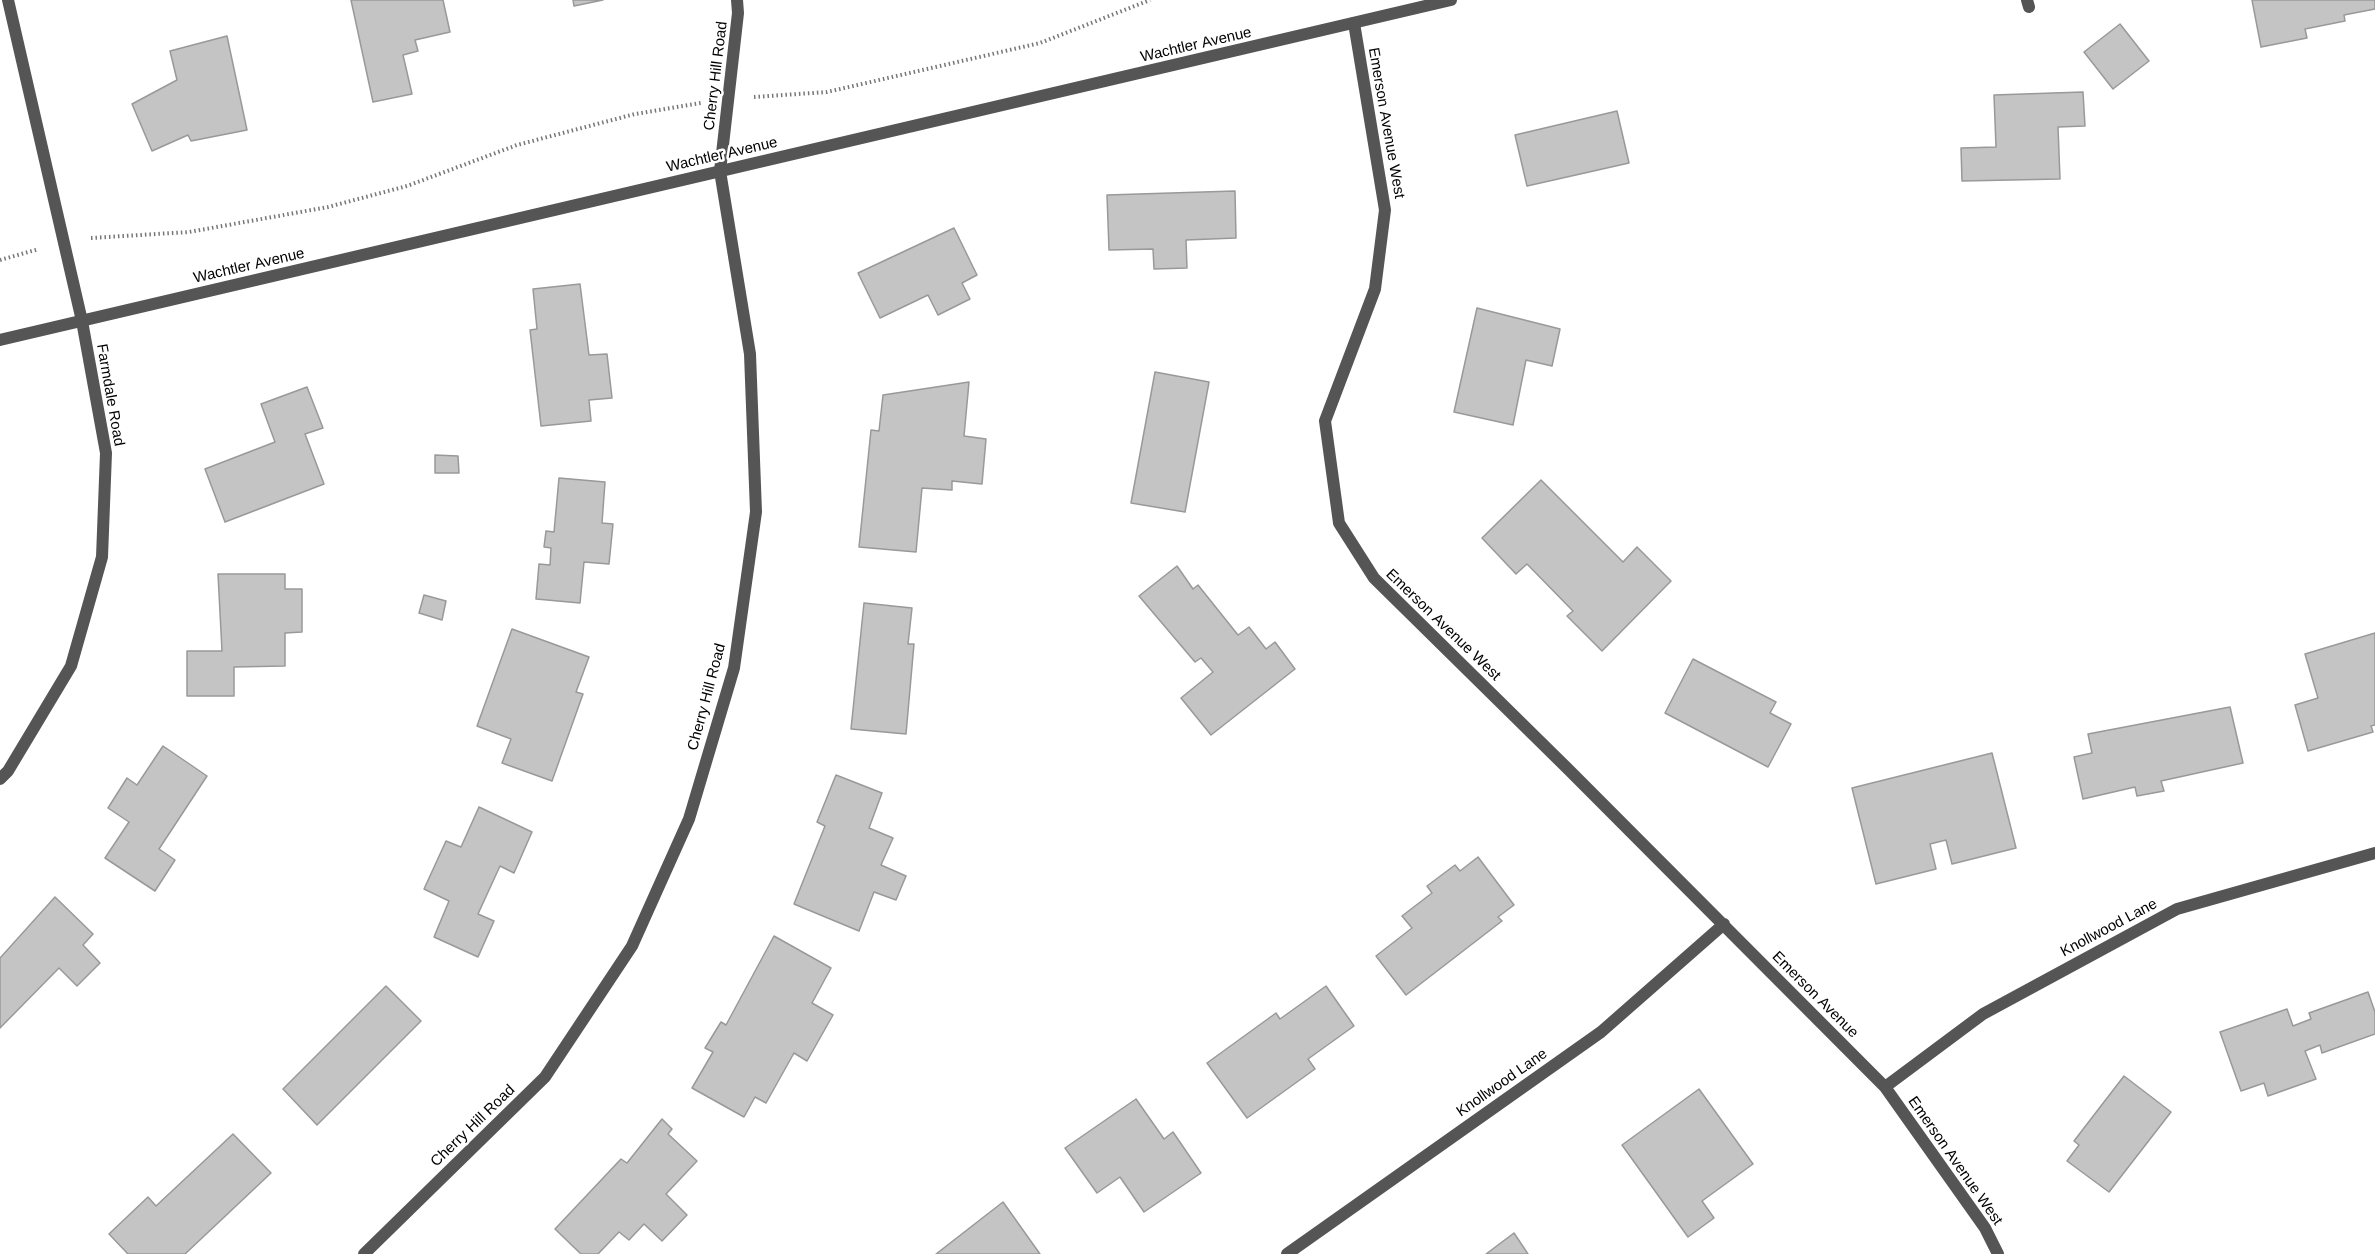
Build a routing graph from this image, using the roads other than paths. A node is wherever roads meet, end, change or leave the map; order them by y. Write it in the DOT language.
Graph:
graph roads {
  1 [pos="8,0"];
  2 [pos="737,0"];
  3 [pos="1451,0"];
  4 [pos="1354,23"];
  5 [pos="720,171"];
  6 [pos="82,321"];
  7 [pos="0,340"];
  8 [pos="0,779"];
  9 [pos="2375,853"];
  10 [pos="1724,924"];
  11 [pos="1885,1087"];
  12 [pos="364,1254"];
  13 [pos="1287,1254"];
  14 [pos="1998,1254"];
  1 -- 6 [label="street, Farmdale Road"];
  2 -- 5 [label="street, Cherry Hill Road"];
  3 -- 4 [label="street, Wachtler Avenue"];
  4 -- 5 [label="street, Wachtler Avenue"];
  4 -- 10 [label="street, Emerson Avenue West"];
  5 -- 6 [label="street, Wachtler Avenue"];
  5 -- 12 [label="street, Cherry Hill Road"];
  6 -- 7 [label="street, Wachtler Avenue"];
  6 -- 8 [label="street, Farmdale Road"];
  9 -- 11 [label="street, Knollwood Lane"];
  10 -- 11 [label="street, Emerson Avenue"];
  10 -- 13 [label="street, Knollwood Lane"];
  11 -- 14 [label="street, Emerson Avenue West"];
}
